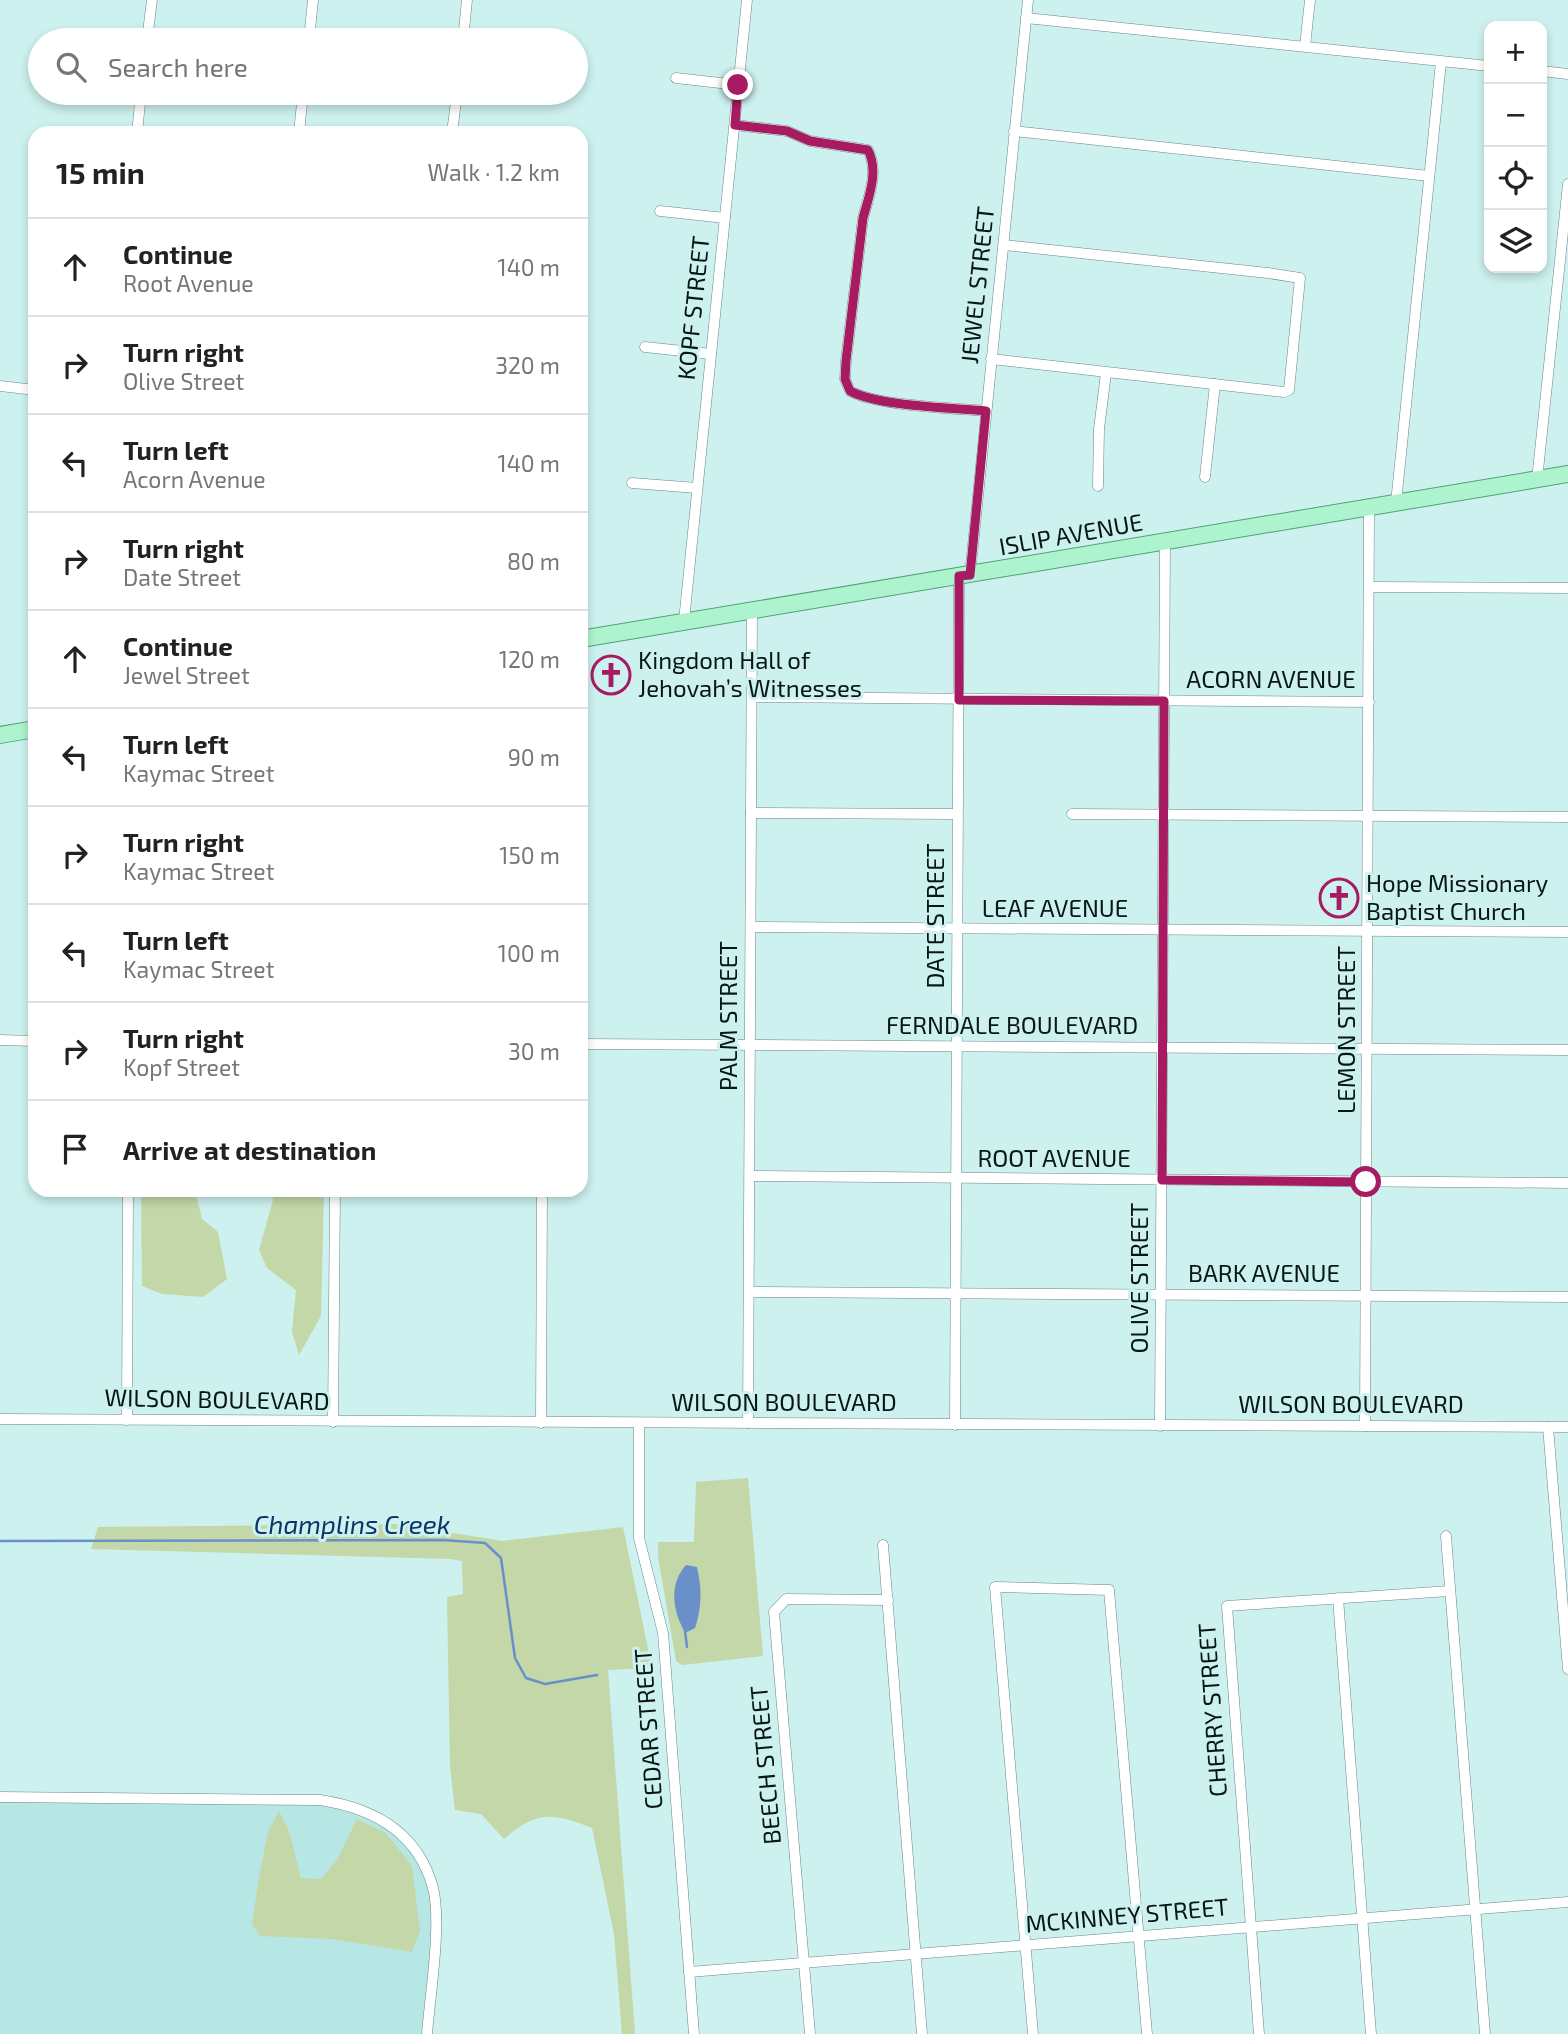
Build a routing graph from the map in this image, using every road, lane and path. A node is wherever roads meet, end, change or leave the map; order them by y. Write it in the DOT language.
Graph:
graph roads {
  1 [pos="152,0"];
  2 [pos="313,0"];
  3 [pos="467,0"];
  4 [pos="747,0"];
  5 [pos="1028,0"];
  6 [pos="1310,0"];
  7 [pos="1026,18"];
  8 [pos="148,28"];
  9 [pos="310,28"];
  10 [pos="464,28"];
  11 [pos="1305,47"];
  12 [pos="1441,62"];
  13 [pos="1484,66"];
  14 [pos="1547,72"];
  15 [pos="1568,74"];
  16 [pos="676,78"];
  17 [pos="738,85"];
  18 [pos="140,105"];
  19 [pos="302,105"];
  20 [pos="456,105"];
  21 [pos="735,125"];
  22 [pos="138,126"];
  23 [pos="300,126"];
  24 [pos="453,126"];
  25 [pos="1014,131"];
  26 [pos="1429,176"];
  27 [pos="1568,184"];
  28 [pos="660,211"];
  29 [pos="725,218"];
  30 [pos="1004,246"];
  31 [pos="645,346"];
  32 [pos="711,354"];
  33 [pos="991,359"];
  34 [pos="1106,373"];
  35 [pos="1215,384"];
  36 [pos="0,386"];
  37 [pos="28,389"];
  38 [pos="986,411"];
  39 [pos="1568,474"];
  40 [pos="1205,477"];
  41 [pos="1537,480"];
  42 [pos="632,483"];
  43 [pos="1098,486"];
  44 [pos="697,488"];
  45 [pos="1396,503"];
  46 [pos="1369,508"];
  47 [pos="1165,542"];
  48 [pos="964,575"];
  49 [pos="1370,587"];
  50 [pos="1568,588"];
  51 [pos="752,610"];
  52 [pos="684,621"];
  53 [pos="588,638"];
  54 [pos="752,697"];
  55 [pos="959,700"];
  56 [pos="1164,701"];
  57 [pos="1370,702"];
  58 [pos="28,730"];
  59 [pos="0,735"];
  60 [pos="751,813"];
  61 [pos="957,814"];
  62 [pos="1072,814"];
  63 [pos="1163,816"];
  64 [pos="1369,817"];
  65 [pos="1568,817"];
  66 [pos="751,928"];
  67 [pos="957,929"];
  68 [pos="1163,930"];
  69 [pos="1368,932"];
  70 [pos="1568,932"];
  71 [pos="0,1040"];
  72 [pos="28,1041"];
  73 [pos="588,1044"];
  74 [pos="750,1045"];
  75 [pos="957,1047"];
  76 [pos="1162,1047"];
  77 [pos="1367,1049"];
  78 [pos="1568,1050"];
  79 [pos="750,1176"];
  80 [pos="956,1180"];
  81 [pos="1162,1180"];
  82 [pos="1366,1182"];
  83 [pos="1568,1183"];
  84 [pos="128,1197"];
  85 [pos="335,1197"];
  86 [pos="542,1197"];
  87 [pos="750,1292"];
  88 [pos="955,1293"];
  89 [pos="1162,1295"];
  90 [pos="1367,1296"];
  91 [pos="1568,1297"];
  92 [pos="0,1419"];
  93 [pos="127,1420"];
  94 [pos="333,1422"];
  95 [pos="541,1423"];
  96 [pos="639,1423"];
  97 [pos="748,1423"];
  98 [pos="955,1425"];
  99 [pos="1160,1426"];
  100 [pos="1365,1426"];
  101 [pos="1548,1427"];
  102 [pos="1568,1427"];
  103 [pos="1446,1536"];
  104 [pos="883,1545"];
  105 [pos="1450,1591"];
  106 [pos="1338,1598"];
  107 [pos="888,1600"];
  108 [pos="1568,1669"];
  109 [pos="0,1797"];
  110 [pos="1568,1902"];
  111 [pos="1475,1909"];
  112 [pos="1362,1918"];
  113 [pos="1250,1928"];
  114 [pos="1139,1936"];
  115 [pos="1027,1945"];
  116 [pos="915,1954"];
  117 [pos="803,1962"];
  118 [pos="689,1972"];
  119 [pos="427,2034"];
  120 [pos="694,2034"];
  121 [pos="810,2034"];
  122 [pos="922,2034"];
  123 [pos="1033,2034"];
  124 [pos="1147,2034"];
  125 [pos="1259,2034"];
  126 [pos="1371,2034"];
  127 [pos="1485,2034"];
  1 -- 8 [label="street"];
  2 -- 9 [label="street"];
  3 -- 10 [label="street"];
  4 -- 17 [label="street, KOPF STREET"];
  5 -- 7 [label="street, JEWEL STREET"];
  6 -- 11 [label="street"];
  7 -- 11 [label="street"];
  7 -- 25 [label="street, JEWEL STREET"];
  11 -- 12 [label="street"];
  12 -- 13 [label="street"];
  12 -- 26 [label="street"];
  14 -- 15 [label="street"];
  16 -- 17 [label="street"];
  17 -- 21 [label="street, KOPF STREET"];
  18 -- 22 [label="street"];
  19 -- 23 [label="street"];
  20 -- 24 [label="street"];
  21 -- 29 [label="street, KOPF STREET"];
  21 -- 38 [label="street"];
  25 -- 26 [label="street"];
  25 -- 30 [label="street, JEWEL STREET"];
  26 -- 45 [label="street"];
  27 -- 41 [label="street"];
  28 -- 29 [label="street"];
  29 -- 32 [label="street, KOPF STREET"];
  30 -- 33 [label="street, JEWEL STREET"];
  30 -- 35 [label="street"];
  31 -- 32 [label="street"];
  32 -- 44 [label="street, KOPF STREET"];
  33 -- 34 [label="street"];
  33 -- 38 [label="street, JEWEL STREET"];
  34 -- 35 [label="street"];
  34 -- 43 [label="street"];
  35 -- 40 [label="street"];
  36 -- 37 [label="street"];
  38 -- 48 [label="street, JEWEL STREET"];
  39 -- 41 [label="main road, ISLIP AVENUE"];
  41 -- 45 [label="main road, ISLIP AVENUE"];
  42 -- 44 [label="street"];
  44 -- 52 [label="street, KOPF STREET"];
  45 -- 46 [label="main road, ISLIP AVENUE"];
  46 -- 47 [label="main road, ISLIP AVENUE"];
  46 -- 49 [label="street, LEMON STREET"];
  47 -- 48 [label="main road, ISLIP AVENUE"];
  47 -- 56 [label="street, OLIVE STREET"];
  48 -- 51 [label="main road, ISLIP AVENUE"];
  48 -- 55 [label="street, DATE STREET"];
  49 -- 50 [label="street"];
  49 -- 57 [label="street, LEMON STREET"];
  51 -- 52 [label="main road, ISLIP AVENUE"];
  51 -- 54 [label="street, PALM STREET"];
  52 -- 53 [label="main road, ISLIP AVENUE"];
  54 -- 55 [label="street, ACORN AVENUE"];
  54 -- 60 [label="street, PALM STREET"];
  55 -- 56 [label="street, ACORN AVENUE"];
  55 -- 61 [label="street, DATE STREET"];
  56 -- 57 [label="street, ACORN AVENUE"];
  56 -- 63 [label="street, OLIVE STREET"];
  57 -- 64 [label="street, LEMON STREET"];
  58 -- 59 [label="main road"];
  60 -- 61 [label="street"];
  60 -- 66 [label="street, PALM STREET"];
  61 -- 67 [label="street, DATE STREET"];
  62 -- 63 [label="street"];
  63 -- 64 [label="street"];
  63 -- 68 [label="street, OLIVE STREET"];
  64 -- 65 [label="street"];
  64 -- 69 [label="street, LEMON STREET"];
  66 -- 67 [label="street, LEAF AVENUE"];
  66 -- 74 [label="street, PALM STREET"];
  67 -- 68 [label="street, LEAF AVENUE"];
  67 -- 75 [label="street, DATE STREET"];
  68 -- 69 [label="street, LEAF AVENUE"];
  68 -- 76 [label="street, OLIVE STREET"];
  69 -- 70 [label="street, LEAF AVENUE"];
  69 -- 77 [label="street, LEMON STREET"];
  71 -- 72 [label="street"];
  73 -- 74 [label="street, FERNDALE BOULEVARD"];
  74 -- 75 [label="street, FERNDALE BOULEVARD"];
  74 -- 79 [label="street, PALM STREET"];
  75 -- 76 [label="street, FERNDALE BOULEVARD"];
  75 -- 80 [label="street, DATE STREET"];
  76 -- 77 [label="street, FERNDALE BOULEVARD"];
  76 -- 81 [label="street, OLIVE STREET"];
  77 -- 78 [label="street, FERNDALE BOULEVARD"];
  77 -- 82 [label="street, LEMON STREET"];
  79 -- 80 [label="street, ROOT AVENUE"];
  79 -- 87 [label="street, PALM STREET"];
  80 -- 81 [label="street, ROOT AVENUE"];
  80 -- 88 [label="street, DATE STREET"];
  81 -- 82 [label="street, ROOT AVENUE"];
  81 -- 89 [label="street, OLIVE STREET"];
  82 -- 83 [label="street, ROOT AVENUE"];
  82 -- 90 [label="street, LEMON STREET"];
  84 -- 93 [label="street"];
  85 -- 94 [label="street"];
  86 -- 95 [label="street"];
  87 -- 88 [label="street, BARK AVENUE"];
  87 -- 97 [label="street, PALM STREET"];
  88 -- 89 [label="street, BARK AVENUE"];
  88 -- 98 [label="street, DATE STREET"];
  89 -- 90 [label="street, BARK AVENUE"];
  89 -- 99 [label="street, OLIVE STREET"];
  90 -- 91 [label="street, BARK AVENUE"];
  90 -- 100 [label="street, LEMON STREET"];
  92 -- 93 [label="street, WILSON BOULEVARD"];
  93 -- 94 [label="street, WILSON BOULEVARD"];
  94 -- 95 [label="street, WILSON BOULEVARD"];
  95 -- 96 [label="street, WILSON BOULEVARD"];
  96 -- 97 [label="street, WILSON BOULEVARD"];
  96 -- 118 [label="street, CEDAR STREET"];
  97 -- 98 [label="street, WILSON BOULEVARD"];
  98 -- 99 [label="street, WILSON BOULEVARD"];
  99 -- 100 [label="street, WILSON BOULEVARD"];
  100 -- 101 [label="street, WILSON BOULEVARD"];
  101 -- 102 [label="street, WILSON BOULEVARD"];
  101 -- 108 [label="street"];
  103 -- 105 [label="street"];
  104 -- 107 [label="street"];
  105 -- 106 [label="street, CHERRY STREET"];
  105 -- 111 [label="street"];
  106 -- 112 [label="street"];
  106 -- 113 [label="street, CHERRY STREET"];
  107 -- 116 [label="street"];
  107 -- 117 [label="street, BEECH STREET"];
  109 -- 119 [label="street"];
  110 -- 111 [label="street, MCKINNEY STREET"];
  111 -- 112 [label="street, MCKINNEY STREET"];
  111 -- 127 [label="street"];
  112 -- 113 [label="street, MCKINNEY STREET"];
  112 -- 126 [label="street"];
  113 -- 114 [label="street, MCKINNEY STREET"];
  113 -- 125 [label="street, CHERRY STREET"];
  114 -- 115 [label="street, MCKINNEY STREET"];
  114 -- 115 [label="street"];
  114 -- 124 [label="street"];
  115 -- 116 [label="street, MCKINNEY STREET"];
  115 -- 123 [label="street"];
  116 -- 117 [label="street, MCKINNEY STREET"];
  116 -- 122 [label="street"];
  117 -- 118 [label="street, MCKINNEY STREET"];
  117 -- 121 [label="street, BEECH STREET"];
  118 -- 120 [label="street, CEDAR STREET"];
}
